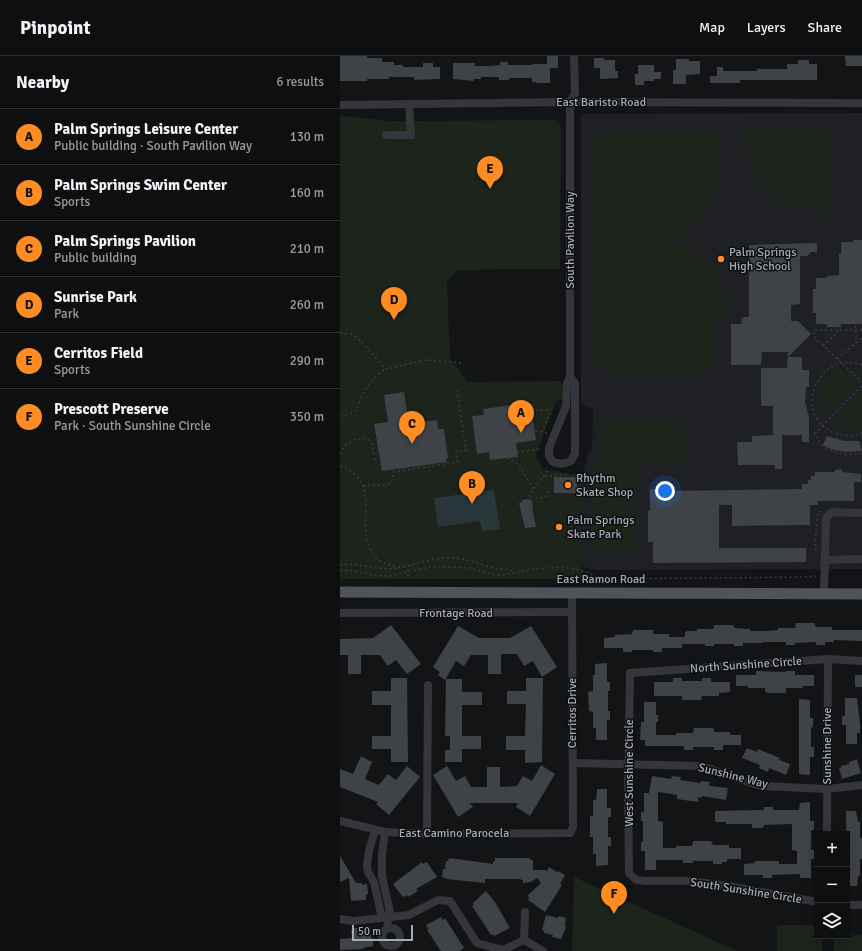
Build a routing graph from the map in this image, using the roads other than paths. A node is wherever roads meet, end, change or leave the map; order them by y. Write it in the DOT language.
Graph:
graph roads {
  1 [pos="574,56"];
  2 [pos="570,102"];
  3 [pos="862,103"];
  4 [pos="408,104"];
  5 [pos="340,105"];
  6 [pos="386,135"];
  7 [pos="570,377"];
  8 [pos="862,513"];
  9 [pos="821,558"];
  10 [pos="862,559"];
  11 [pos="340,592"];
  12 [pos="572,592"];
  13 [pos="824,594"];
  14 [pos="862,594"];
  15 [pos="572,612"];
  16 [pos="340,613"];
  17 [pos="828,659"];
  18 [pos="862,661"];
  19 [pos="630,673"];
  20 [pos="428,685"];
  21 [pos="572,763"];
  22 [pos="628,764"];
  23 [pos="862,785"];
  24 [pos="827,789"];
  25 [pos="340,821"];
  26 [pos="375,830"];
  27 [pos="827,831"];
  28 [pos="385,832"];
  29 [pos="570,833"];
  30 [pos="427,834"];
  31 [pos="629,873"];
  32 [pos="382,874"];
  33 [pos="371,875"];
  34 [pos="814,901"];
  35 [pos="850,905"];
  36 [pos="862,905"];
  37 [pos="525,912"];
  38 [pos="387,917"];
  39 [pos="340,919"];
  40 [pos="388,927"];
  41 [pos="524,940"];
  42 [pos="387,948"];
  43 [pos="543,951"];
  1 -- 2 [label="street, South Pavilion Way"];
  2 -- 3 [label="street, East Baristo Road"];
  2 -- 4 [label="street, East Baristo Road"];
  2 -- 7 [label="street, South Pavilion Way"];
  4 -- 5 [label="street, East Baristo Road"];
  4 -- 6 [label="street"];
  7 -- 7 [label="street, South Pavilion Way"];
  8 -- 9 [label="street"];
  9 -- 10 [label="street"];
  9 -- 13 [label="street"];
  11 -- 12 [label="main road, East Ramon Road"];
  12 -- 13 [label="main road, East Ramon Road"];
  12 -- 15 [label="street, Cerritos Drive"];
  13 -- 14 [label="main road, East Ramon Road"];
  15 -- 16 [label="street, Frontage Road"];
  15 -- 21 [label="street, Cerritos Drive"];
  17 -- 18 [label="street, North Sunshine Circle"];
  17 -- 19 [label="street, North Sunshine Circle"];
  17 -- 24 [label="street, Sunshine Drive"];
  19 -- 22 [label="street, West Sunshine Circle"];
  20 -- 30 [label="street"];
  21 -- 22 [label="street"];
  21 -- 29 [label="street, Cerritos Drive"];
  22 -- 24 [label="street, Sunshine Way"];
  22 -- 31 [label="street, West Sunshine Circle"];
  23 -- 24 [label="street, Sunshine Way"];
  24 -- 27 [label="street, Sunshine Drive"];
  25 -- 26 [label="street, East Camino Parocela"];
  26 -- 28 [label="street, East Camino Parocela"];
  26 -- 33 [label="street"];
  28 -- 30 [label="street, East Camino Parocela"];
  28 -- 32 [label="street"];
  29 -- 30 [label="street, East Camino Parocela"];
  31 -- 34 [label="street, South Sunshine Circle"];
  32 -- 33 [label="street"];
  32 -- 38 [label="street"];
  33 -- 38 [label="street"];
  35 -- 36 [label="street"];
  37 -- 41 [label="street"];
  38 -- 39 [label="street"];
  38 -- 40 [label="street"];
  38 -- 41 [label="street"];
  40 -- 42 [label="street"];
  40 -- 42 [label="street"];
  41 -- 43 [label="street"];
}
